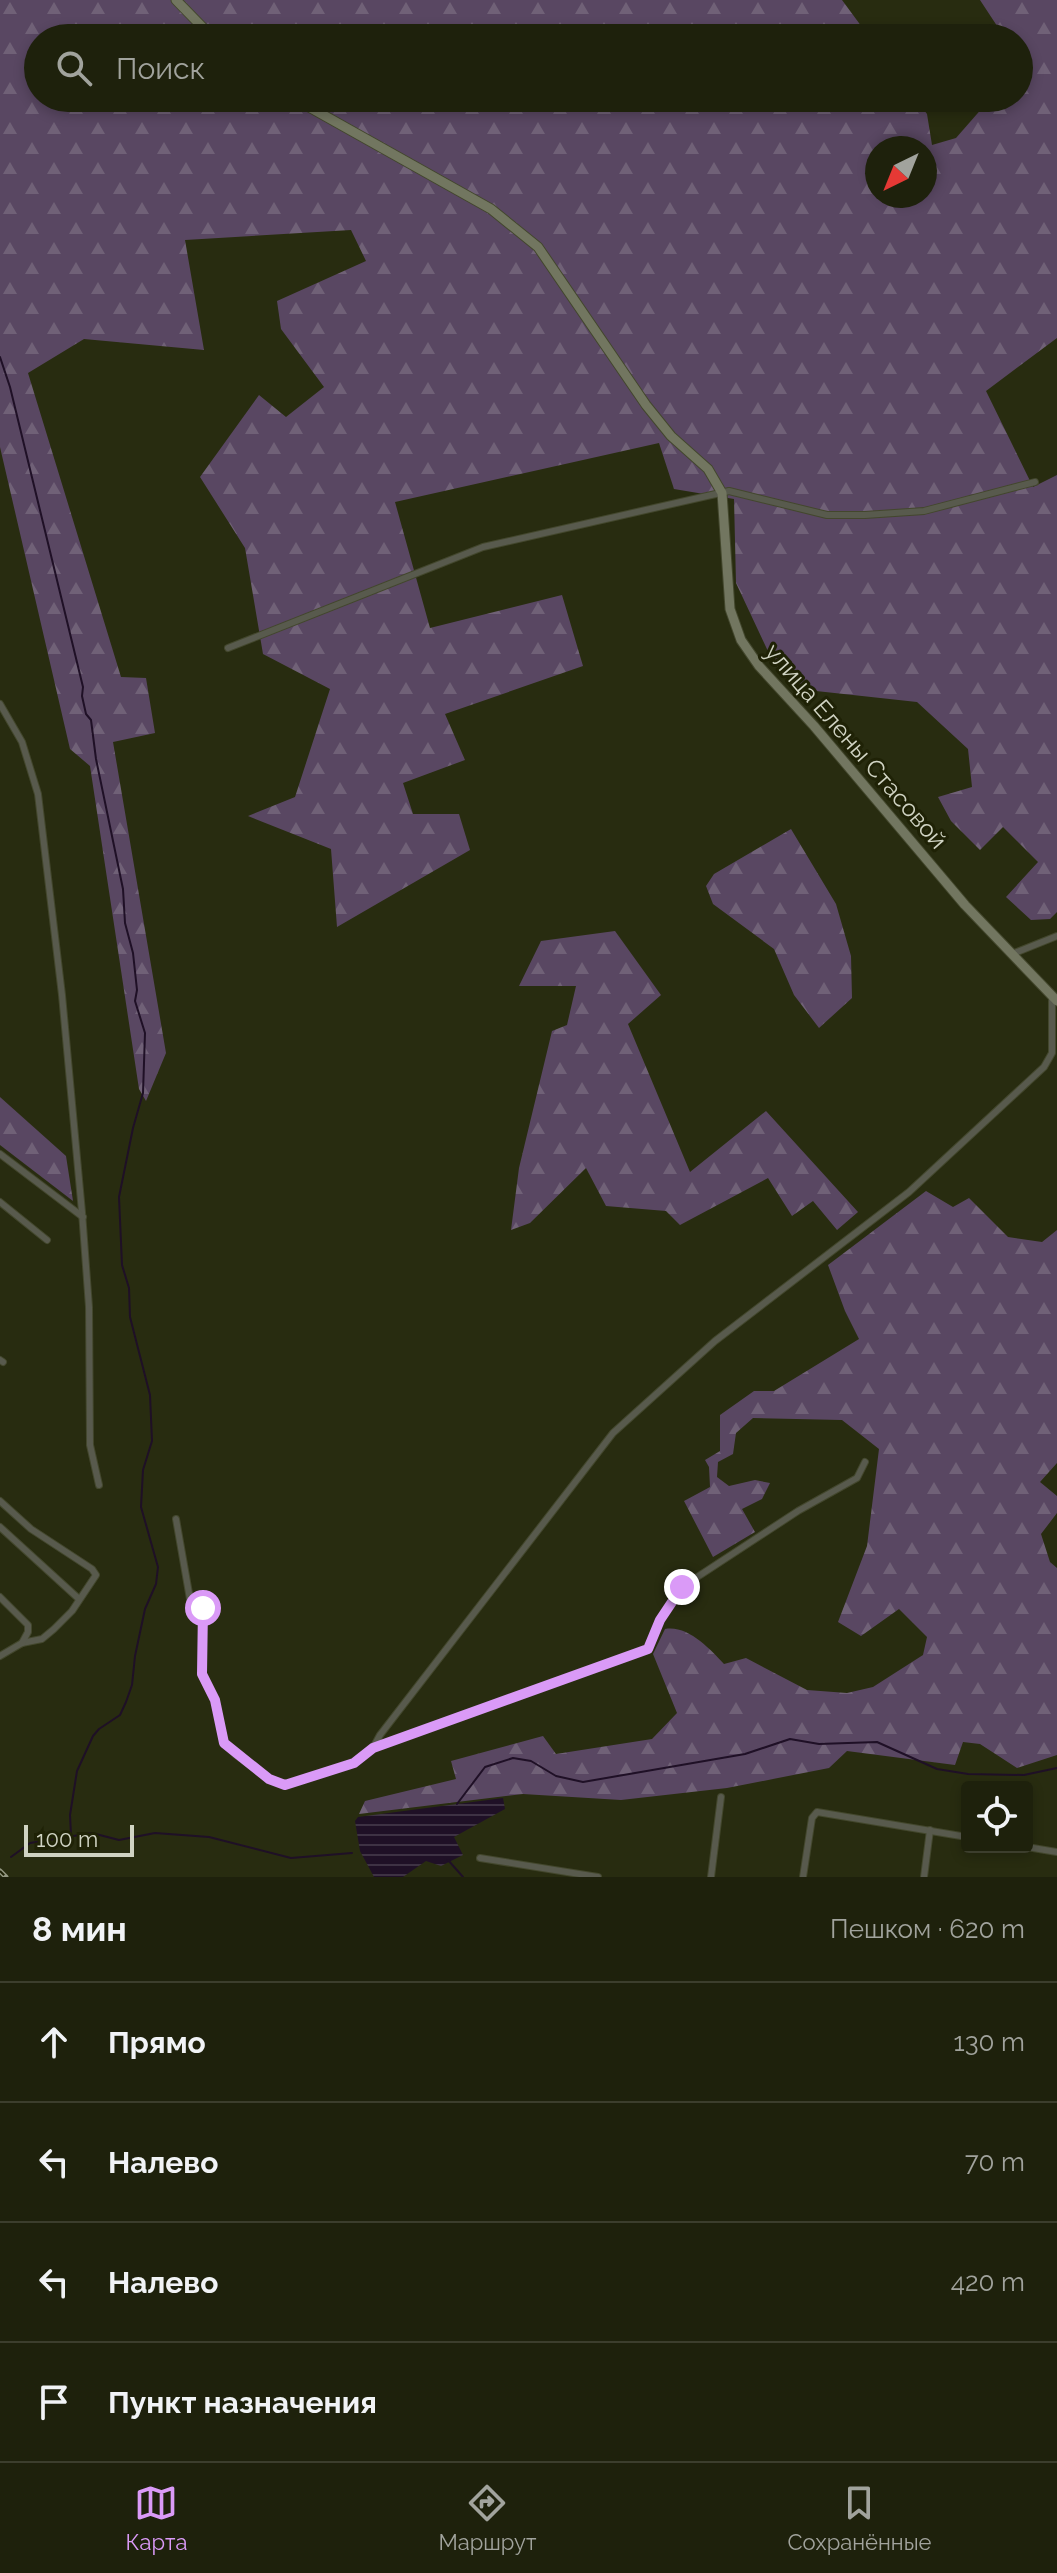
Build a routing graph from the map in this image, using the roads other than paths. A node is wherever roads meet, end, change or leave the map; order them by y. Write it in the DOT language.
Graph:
graph roads {
  1 [pos="176,0"];
  2 [pos="199,24"];
  3 [pos="318,112"];
  4 [pos="1035,482"];
  5 [pos="722,493"];
  6 [pos="228,648"];
  7 [pos="0,704"];
  8 [pos="1057,936"];
  9 [pos="1010,954"];
  10 [pos="1054,999"];
  11 [pos="0,1154"];
  12 [pos="0,1202"];
  13 [pos="83,1217"];
  14 [pos="47,1240"];
  15 [pos="865,1462"];
  16 [pos="99,1485"];
  17 [pos="0,1501"];
  18 [pos="176,1519"];
  19 [pos="0,1527"];
  20 [pos="0,1597"];
  21 [pos="79,1599"];
  22 [pos="22,1643"];
  23 [pos="0,1656"];
  24 [pos="373,1748"];
  25 [pos="721,1797"];
  26 [pos="930,1830"];
  27 [pos="961,1836"];
  28 [pos="1033,1848"];
  29 [pos="1057,1852"];
  30 [pos="480,1858"];
  31 [pos="598,1877"];
  32 [pos="711,1877"];
  33 [pos="803,1877"];
  34 [pos="924,1877"];
  1 -- 2 [label="main road"];
  3 -- 5 [label="main road"];
  4 -- 5 [label="street"];
  5 -- 6 [label="street"];
  5 -- 9 [label="main road, улица Елены Стасовой"];
  7 -- 13 [label="street"];
  8 -- 9 [label="street"];
  9 -- 10 [label="main road, улица Елены Стасовой"];
  10 -- 24 [label="street"];
  11 -- 13 [label="street"];
  12 -- 14 [label="street"];
  13 -- 16 [label="street"];
  15 -- 24 [label="street"];
  17 -- 21 [label="street"];
  18 -- 24 [label="street"];
  19 -- 21 [label="street"];
  20 -- 22 [label="street"];
  21 -- 22 [label="street"];
  22 -- 23 [label="street"];
  25 -- 32 [label="street"];
  26 -- 27 [label="street"];
  26 -- 33 [label="street"];
  26 -- 34 [label="street"];
  28 -- 29 [label="street"];
  30 -- 31 [label="street"];
}
